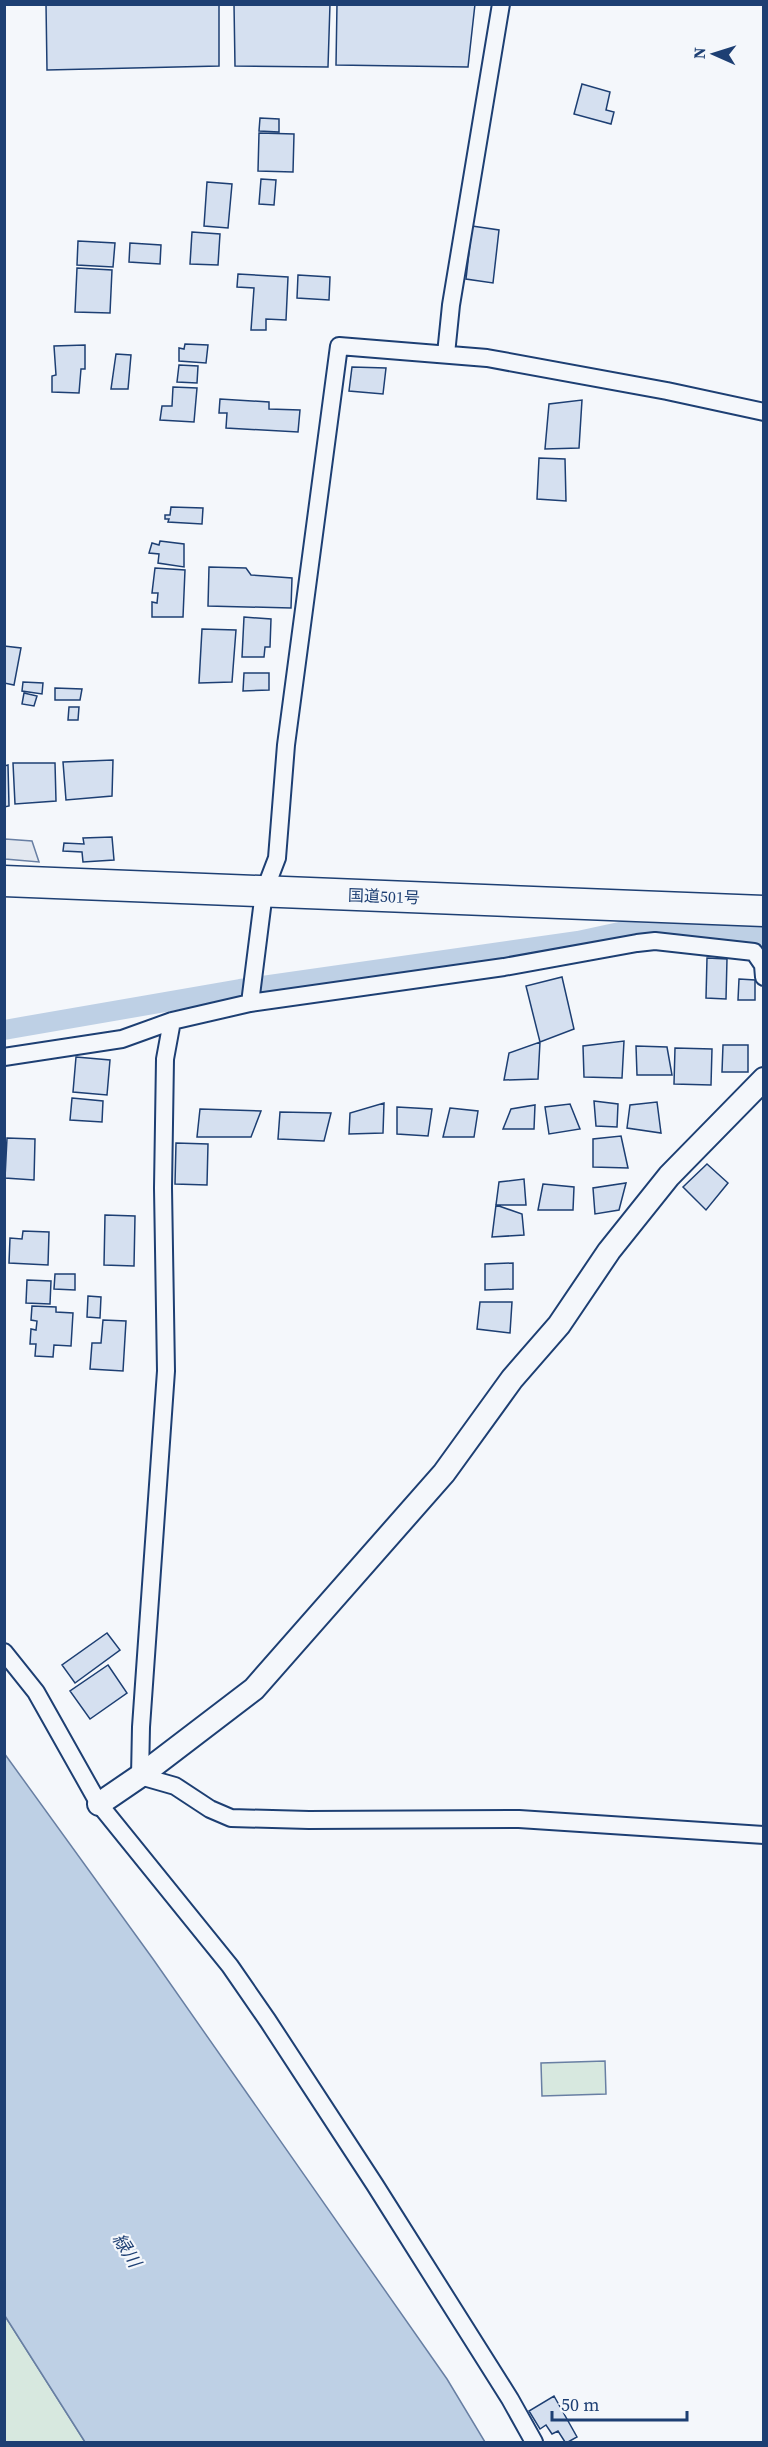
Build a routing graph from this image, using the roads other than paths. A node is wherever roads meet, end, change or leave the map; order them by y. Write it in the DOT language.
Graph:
graph roads {
  1 [pos="501,4"];
  2 [pos="446,354"];
  3 [pos="764,412"];
  4 [pos="4,881"];
  5 [pos="264,892"];
  6 [pos="764,911"];
  7 [pos="764,977"];
  8 [pos="251,993"];
  9 [pos="172,1021"];
  10 [pos="4,1057"];
  11 [pos="764,1079"];
  12 [pos="4,1652"];
  13 [pos="141,1776"];
  14 [pos="99,1804"];
  15 [pos="764,1835"];
  16 [pos="534,2442"];
  1 -- 2 [label="street"];
  2 -- 3 [label="street"];
  2 -- 5 [label="street"];
  4 -- 5 [label="highway, 国道501号"];
  5 -- 6 [label="highway, 国道501号"];
  5 -- 8 [label="street"];
  7 -- 8 [label="street"];
  8 -- 9 [label="street"];
  9 -- 10 [label="street"];
  9 -- 13 [label="street"];
  11 -- 13 [label="street"];
  12 -- 14 [label="street"];
  13 -- 14 [label="street"];
  13 -- 15 [label="street"];
  14 -- 16 [label="street"];
}
